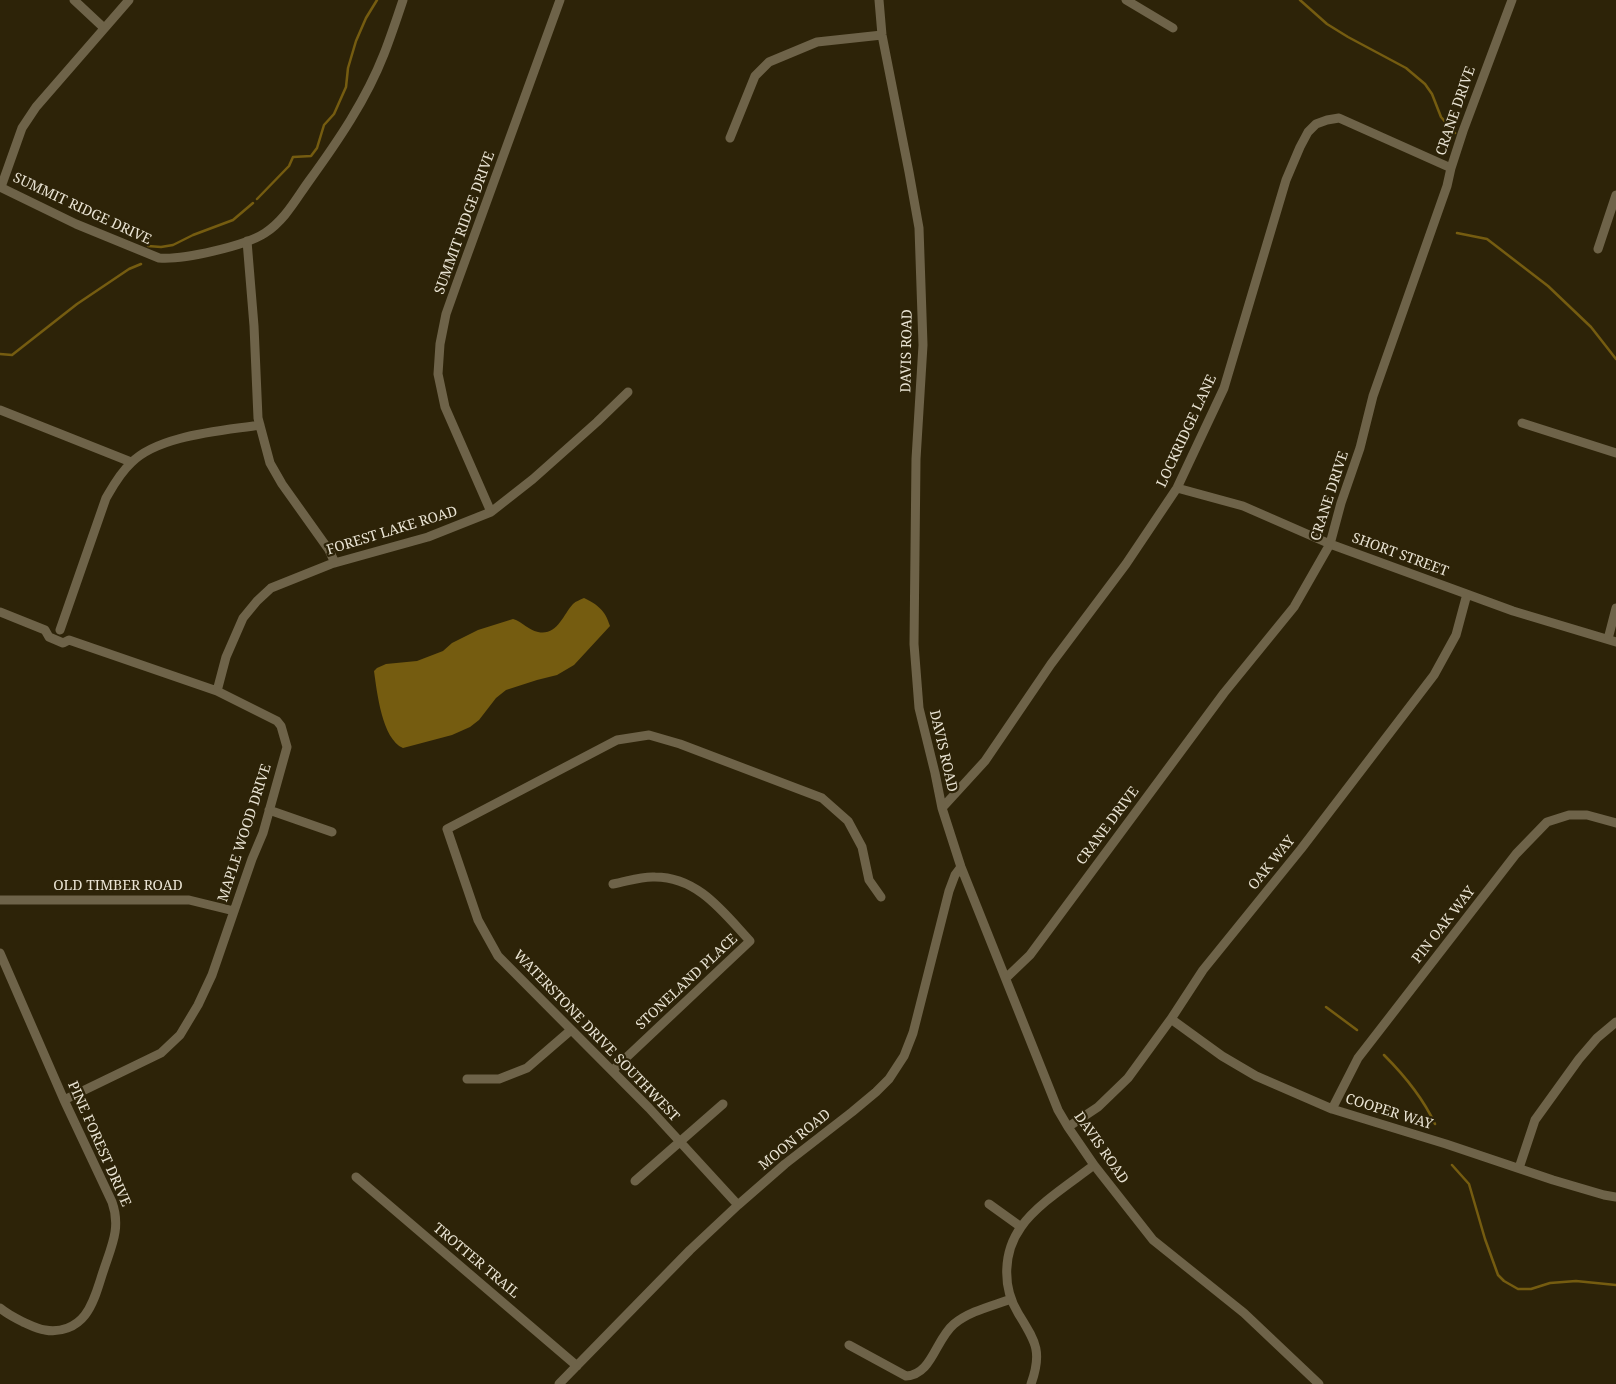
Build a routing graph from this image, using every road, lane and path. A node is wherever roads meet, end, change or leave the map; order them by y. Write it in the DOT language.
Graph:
graph roads {
  1 [pos="74,0"];
  2 [pos="129,0"];
  3 [pos="403,0"];
  4 [pos="560,0"];
  5 [pos="879,0"];
  6 [pos="1126,0"];
  7 [pos="1512,0"];
  8 [pos="104,28"];
  9 [pos="1173,28"];
  10 [pos="882,35"];
  11 [pos="730,138"];
  12 [pos="1451,168"];
  13 [pos="1,187"];
  14 [pos="1616,195"];
  15 [pos="247,241"];
  16 [pos="1598,249"];
  17 [pos="628,392"];
  18 [pos="0,410"];
  19 [pos="1522,423"];
  20 [pos="260,425"];
  21 [pos="1616,453"];
  22 [pos="131,462"];
  23 [pos="1177,488"];
  24 [pos="491,512"];
  25 [pos="1330,544"];
  26 [pos="335,563"];
  27 [pos="1467,594"];
  28 [pos="1616,608"];
  29 [pos="0,612"];
  30 [pos="45,630"];
  31 [pos="60,630"];
  32 [pos="70,640"];
  33 [pos="1612,640"];
  34 [pos="218,691"];
  35 [pos="942,808"];
  36 [pos="269,810"];
  37 [pos="1616,824"];
  38 [pos="332,832"];
  39 [pos="961,867"];
  40 [pos="613,884"];
  41 [pos="881,897"];
  42 [pos="0,900"];
  43 [pos="234,911"];
  44 [pos="0,953"];
  45 [pos="1006,978"];
  46 [pos="1171,1019"];
  47 [pos="1616,1022"];
  48 [pos="572,1030"];
  49 [pos="612,1071"];
  50 [pos="467,1079"];
  51 [pos="64,1100"];
  52 [pos="723,1104"];
  53 [pos="1332,1109"];
  54 [pos="1068,1127"];
  55 [pos="680,1142"];
  56 [pos="1094,1165"];
  57 [pos="1519,1168"];
  58 [pos="356,1177"];
  59 [pos="635,1181"];
  60 [pos="1616,1197"];
  61 [pos="738,1204"];
  62 [pos="989,1204"];
  63 [pos="1021,1227"];
  64 [pos="1011,1299"];
  65 [pos="0,1308"];
  66 [pos="849,1345"];
  67 [pos="577,1366"];
  68 [pos="559,1384"];
  69 [pos="1031,1384"];
  70 [pos="1319,1384"];
  1 -- 8 [label="street"];
  2 -- 8 [label="street"];
  3 -- 15 [label="street, SUMMIT RIDGE DRIVE"];
  4 -- 24 [label="street, SUMMIT RIDGE DRIVE"];
  5 -- 10 [label="street, DAVIS ROAD"];
  6 -- 9 [label="street"];
  7 -- 12 [label="street, CRANE DRIVE"];
  8 -- 13 [label="street"];
  10 -- 11 [label="street"];
  10 -- 35 [label="street, DAVIS ROAD"];
  12 -- 23 [label="street, LOCKRIDGE LANE"];
  12 -- 25 [label="street, CRANE DRIVE"];
  13 -- 15 [label="street, SUMMIT RIDGE DRIVE"];
  14 -- 16 [label="street"];
  15 -- 20 [label="street"];
  17 -- 24 [label="street, FOREST LAKE ROAD"];
  18 -- 22 [label="street"];
  19 -- 21 [label="street"];
  20 -- 22 [label="street"];
  20 -- 26 [label="street"];
  22 -- 31 [label="street"];
  23 -- 25 [label="street, SHORT STREET"];
  23 -- 35 [label="street, LOCKRIDGE LANE"];
  24 -- 26 [label="street, FOREST LAKE ROAD"];
  25 -- 27 [label="street, SHORT STREET"];
  25 -- 45 [label="street, CRANE DRIVE"];
  26 -- 34 [label="street, FOREST LAKE ROAD"];
  27 -- 33 [label="street, SHORT STREET"];
  27 -- 46 [label="street, OAK WAY"];
  28 -- 33 [label="street"];
  29 -- 30 [label="street, MAPLE WOOD DRIVE"];
  30 -- 31 [label="street, MAPLE WOOD DRIVE"];
  30 -- 32 [label="street, MAPLE WOOD DRIVE"];
  31 -- 32 [label="street, MAPLE WOOD DRIVE"];
  32 -- 34 [label="street, MAPLE WOOD DRIVE"];
  34 -- 36 [label="street, MAPLE WOOD DRIVE"];
  35 -- 39 [label="street, DAVIS ROAD"];
  36 -- 38 [label="street"];
  36 -- 43 [label="street, MAPLE WOOD DRIVE"];
  37 -- 53 [label="street, PIN OAK WAY"];
  39 -- 45 [label="street, DAVIS ROAD"];
  39 -- 61 [label="street, MOON ROAD"];
  40 -- 49 [label="street, STONELAND PLACE"];
  41 -- 48 [label="street, WATERSTONE DRIVE SOUTHWEST"];
  42 -- 43 [label="street, OLD TIMBER ROAD"];
  43 -- 51 [label="street, MAPLE WOOD DRIVE"];
  44 -- 51 [label="street, PINE FOREST DRIVE"];
  45 -- 54 [label="street, DAVIS ROAD"];
  46 -- 53 [label="street, COOPER WAY"];
  46 -- 54 [label="street, OAK WAY"];
  47 -- 57 [label="street"];
  48 -- 49 [label="street, WATERSTONE DRIVE SOUTHWEST"];
  48 -- 50 [label="street"];
  49 -- 55 [label="street, WATERSTONE DRIVE SOUTHWEST"];
  51 -- 65 [label="street, PINE FOREST DRIVE"];
  52 -- 55 [label="street"];
  53 -- 57 [label="street, COOPER WAY"];
  54 -- 56 [label="street, DAVIS ROAD"];
  55 -- 59 [label="street"];
  55 -- 61 [label="street, WATERSTONE DRIVE SOUTHWEST"];
  56 -- 63 [label="street"];
  56 -- 70 [label="street, DAVIS ROAD"];
  57 -- 60 [label="street, COOPER WAY"];
  58 -- 67 [label="street, TROTTER TRAIL"];
  61 -- 67 [label="street, MOON ROAD"];
  62 -- 63 [label="street"];
  63 -- 64 [label="street"];
  64 -- 66 [label="street"];
  64 -- 69 [label="street"];
  67 -- 68 [label="street, MOON ROAD"];
}
